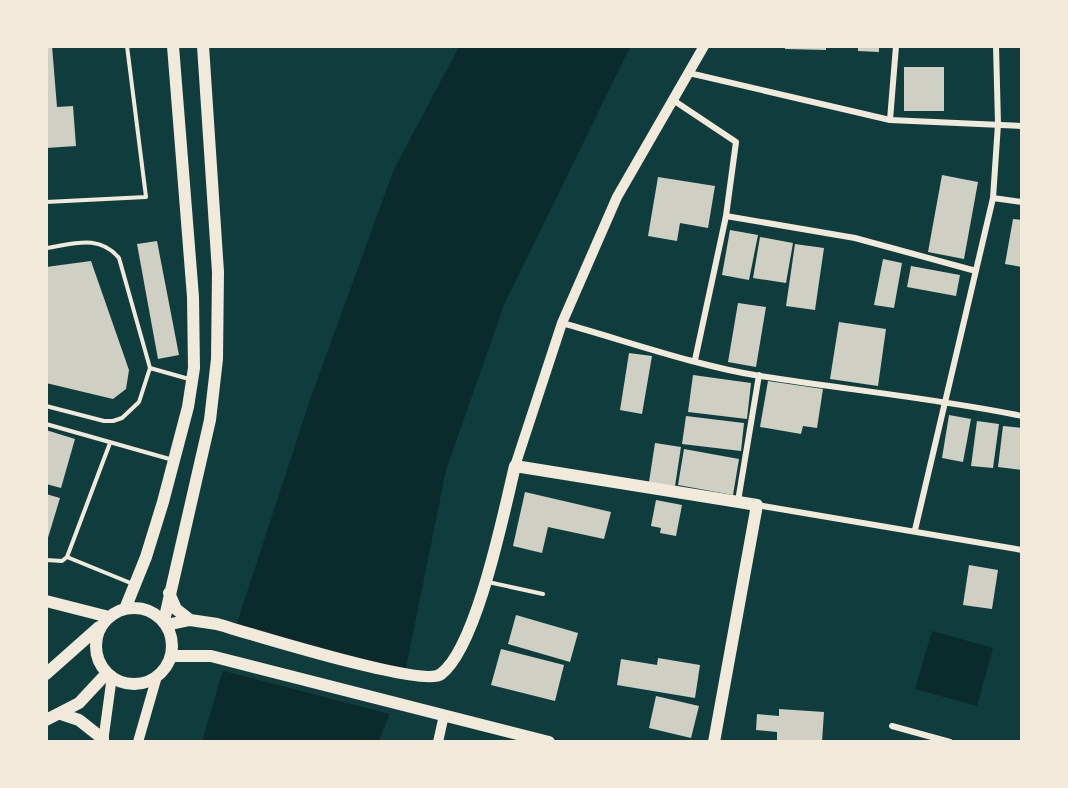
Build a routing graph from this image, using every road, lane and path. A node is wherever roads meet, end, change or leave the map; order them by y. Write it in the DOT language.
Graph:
graph roads {
  1 [pos="127,46"];
  2 [pos="173,46"];
  3 [pos="203,46"];
  4 [pos="704,46"];
  5 [pos="896,46"];
  6 [pos="996,46"];
  7 [pos="689,73"];
  8 [pos="673,100"];
  9 [pos="890,120"];
  10 [pos="998,124"];
  11 [pos="1022,126"];
  12 [pos="993,198"];
  13 [pos="46,202"];
  14 [pos="1022,202"];
  15 [pos="726,216"];
  16 [pos="46,248"];
  17 [pos="976,272"];
  18 [pos="562,323"];
  19 [pos="695,360"];
  20 [pos="150,368"];
  21 [pos="759,375"];
  22 [pos="192,380"];
  23 [pos="947,400"];
  24 [pos="46,406"];
  25 [pos="1022,416"];
  26 [pos="46,424"];
  27 [pos="110,442"];
  28 [pos="174,460"];
  29 [pos="515,466"];
  30 [pos="738,502"];
  31 [pos="757,505"];
  32 [pos="915,530"];
  33 [pos="1022,550"];
  34 [pos="67,557"];
  35 [pos="46,560"];
  36 [pos="488,581"];
  37 [pos="136,585"];
  38 [pos="169,593"];
  39 [pos="543,594"];
  40 [pos="46,601"];
  41 [pos="125,609"];
  42 [pos="106,620"];
  43 [pos="190,620"];
  44 [pos="165,623"];
  45 [pos="171,656"];
  46 [pos="46,674"];
  47 [pos="109,675"];
  48 [pos="157,676"];
  49 [pos="62,714"];
  50 [pos="444,715"];
  51 [pos="46,720"];
  52 [pos="892,726"];
  53 [pos="103,740"];
  54 [pos="138,741"];
  55 [pos="438,741"];
  56 [pos="549,741"];
  57 [pos="714,741"];
  58 [pos="950,741"];
  1 -- 13 [label="lane"];
  2 -- 22 [label="main road"];
  3 -- 38 [label="main road"];
  4 -- 7 [label="street"];
  5 -- 9 [label="street"];
  6 -- 10 [label="street"];
  7 -- 8 [label="street"];
  7 -- 9 [label="street"];
  8 -- 15 [label="street"];
  8 -- 18 [label="street"];
  9 -- 10 [label="street"];
  10 -- 11 [label="street"];
  10 -- 12 [label="street"];
  12 -- 14 [label="street"];
  12 -- 17 [label="street"];
  15 -- 17 [label="street"];
  15 -- 19 [label="street"];
  16 -- 20 [label="lane"];
  17 -- 23 [label="street"];
  18 -- 19 [label="street"];
  18 -- 29 [label="street"];
  19 -- 21 [label="street"];
  20 -- 22 [label="lane"];
  20 -- 24 [label="lane"];
  21 -- 23 [label="street"];
  21 -- 30 [label="street"];
  22 -- 28 [label="main road"];
  23 -- 25 [label="street"];
  23 -- 32 [label="street"];
  26 -- 27 [label="lane"];
  27 -- 28 [label="lane"];
  27 -- 34 [label="lane"];
  28 -- 37 [label="main road"];
  29 -- 30 [label="main road"];
  29 -- 36 [label="main road"];
  30 -- 31 [label="main road"];
  31 -- 32 [label="street"];
  31 -- 57 [label="main road"];
  32 -- 33 [label="street"];
  34 -- 35 [label="lane"];
  34 -- 37 [label="lane"];
  36 -- 39 [label="lane"];
  36 -- 43 [label="main road"];
  37 -- 41 [label="main road"];
  38 -- 43 [label="main road"];
  38 -- 44 [label="main road"];
  40 -- 42 [label="main road"];
  41 -- 42 [label="main road"];
  41 -- 44 [label="main road"];
  42 -- 46 [label="main road"];
  42 -- 47 [label="main road"];
  43 -- 44 [label="main road"];
  44 -- 45 [label="main road"];
  45 -- 48 [label="main road"];
  45 -- 50 [label="main road"];
  47 -- 48 [label="main road"];
  47 -- 49 [label="main road"];
  47 -- 53 [label="street"];
  48 -- 54 [label="street"];
  49 -- 51 [label="main road"];
  49 -- 53 [label="main road"];
  50 -- 55 [label="street"];
  50 -- 56 [label="main road"];
  52 -- 58 [label="street"];
}
